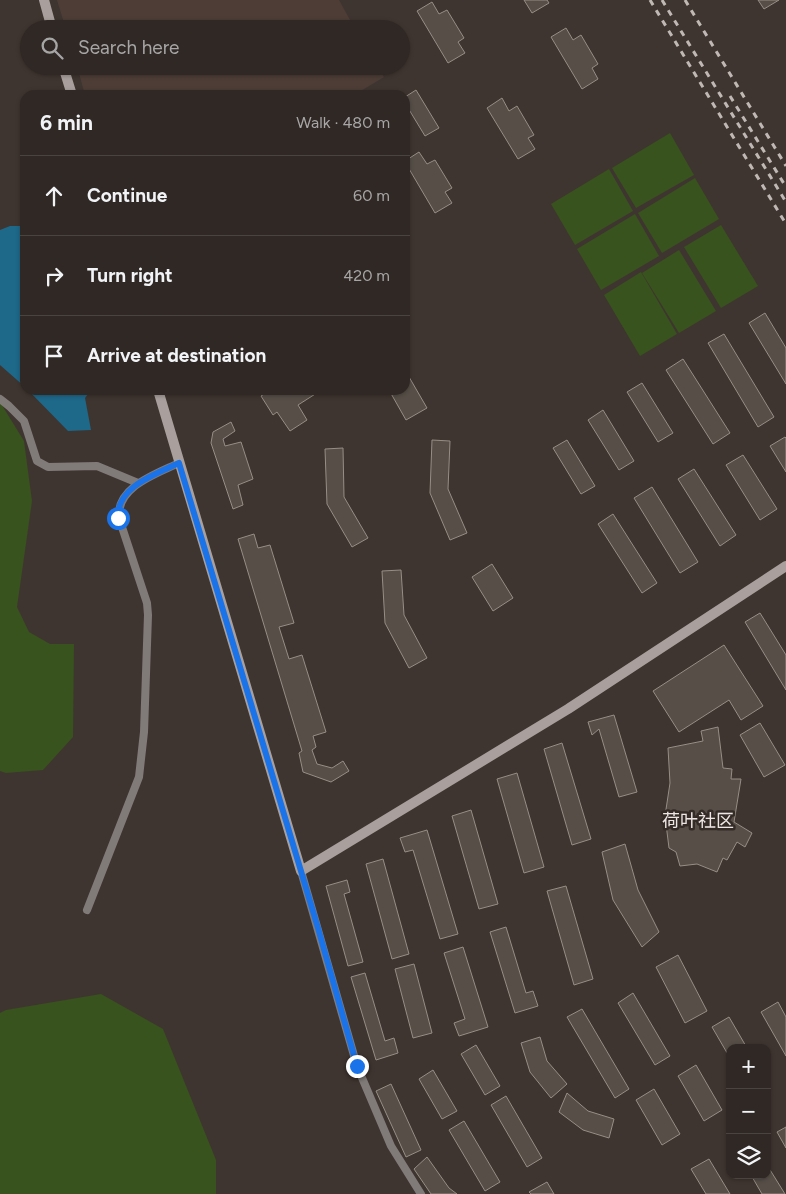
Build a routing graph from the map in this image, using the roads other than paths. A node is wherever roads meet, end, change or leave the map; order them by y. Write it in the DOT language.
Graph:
graph roads {
  1 [pos="44,0"];
  2 [pos="50,20"];
  3 [pos="66,75"];
  4 [pos="70,90"];
  5 [pos="159,395"];
  6 [pos="0,399"];
  7 [pos="179,463"];
  8 [pos="138,483"];
  9 [pos="786,566"];
  10 [pos="301,871"];
  11 [pos="87,910"];
  12 [pos="421,1194"];
  1 -- 2 [label="main road"];
  3 -- 4 [label="main road"];
  5 -- 7 [label="main road"];
  6 -- 8 [label="street"];
  7 -- 8 [label="street"];
  7 -- 10 [label="main road"];
  8 -- 11 [label="street"];
  9 -- 10 [label="main road"];
  10 -- 12 [label="street"];
}
